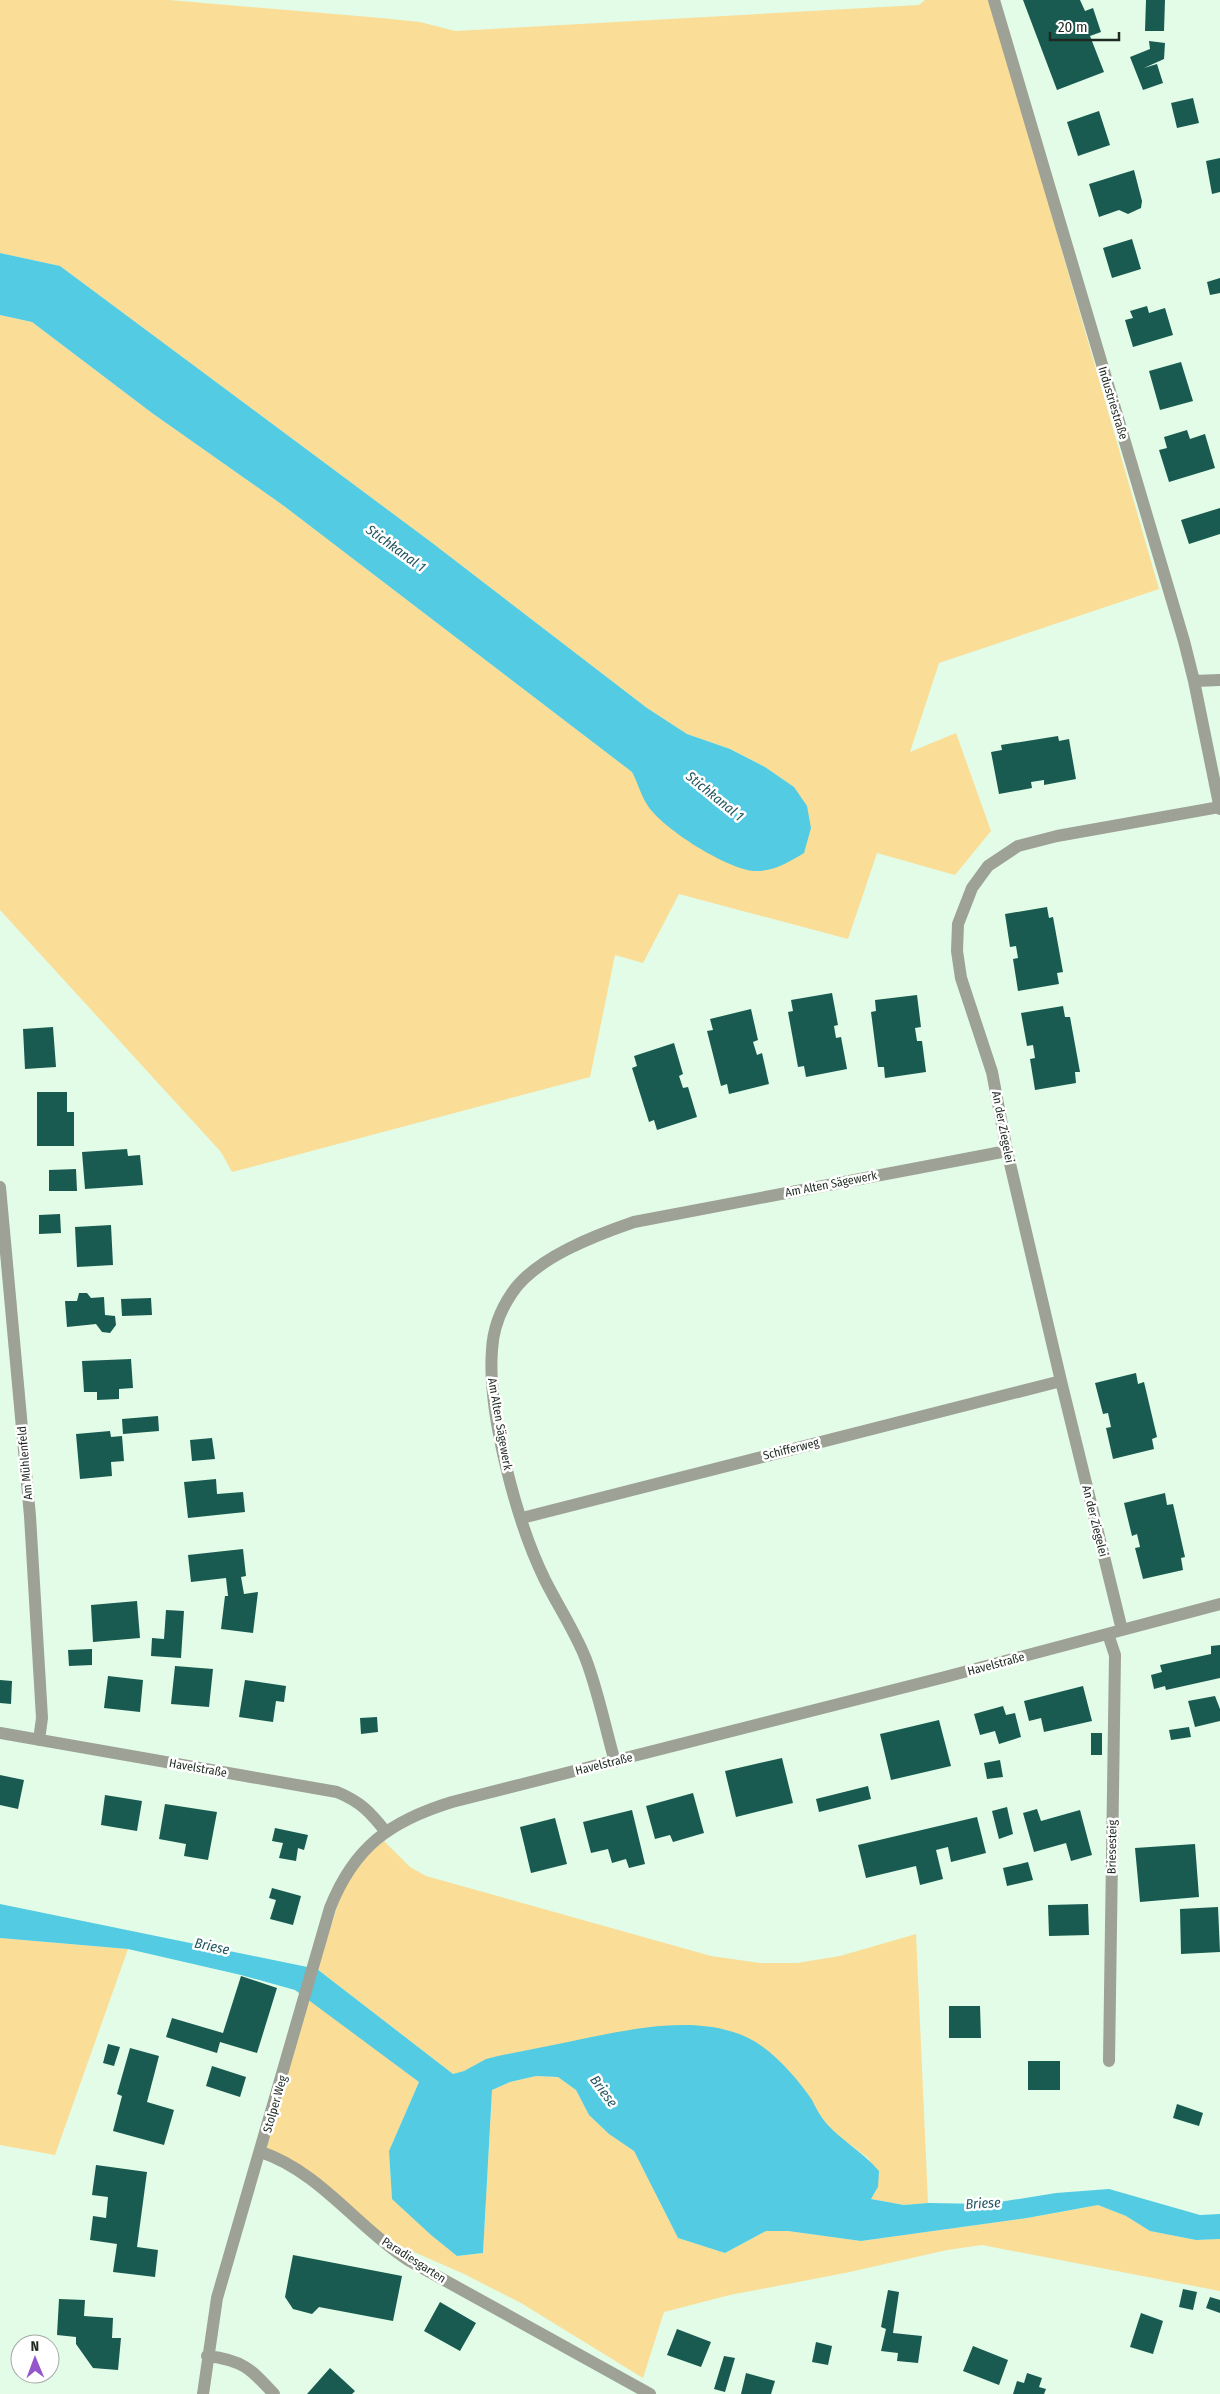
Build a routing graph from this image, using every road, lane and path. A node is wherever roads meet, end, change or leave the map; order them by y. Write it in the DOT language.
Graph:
graph roads {
  1 [pos="994,0"];
  2 [pos="1220,680"];
  3 [pos="1194,682"];
  4 [pos="1220,808"];
  5 [pos="1007,1151"];
  6 [pos="0,1188"];
  7 [pos="1061,1381"];
  8 [pos="522,1518"];
  9 [pos="1220,1604"];
  10 [pos="1122,1630"];
  11 [pos="1108,1634"];
  12 [pos="0,1733"];
  13 [pos="39,1740"];
  14 [pos="615,1762"];
  15 [pos="386,1832"];
  16 [pos="1109,2062"];
  17 [pos="261,2152"];
  18 [pos="207,2356"];
  19 [pos="203,2394"];
  20 [pos="274,2394"];
  21 [pos="650,2394"];
  1 -- 3 [label="street, Industriestraße"];
  2 -- 3 [label="street"];
  3 -- 4 [label="street, Industriestraße"];
  4 -- 5 [label="street, An der Ziegelei"];
  5 -- 7 [label="street, An der Ziegelei"];
  5 -- 8 [label="street, Am Alten Sägewerk"];
  6 -- 13 [label="street, Am Mühlenfeld"];
  7 -- 8 [label="street, Schifferweg"];
  7 -- 10 [label="street, An der Ziegelei"];
  8 -- 14 [label="street, Am Alten Sägewerk"];
  9 -- 10 [label="street, Havelstraße"];
  10 -- 11 [label="street, Havelstraße"];
  11 -- 14 [label="street, Havelstraße"];
  11 -- 16 [label="street, Briesesteig"];
  12 -- 13 [label="street, Havelstraße"];
  13 -- 15 [label="street, Havelstraße"];
  14 -- 15 [label="street, Havelstraße"];
  15 -- 17 [label="street, Stolper Weg"];
  17 -- 18 [label="street, Stolper Weg"];
  17 -- 21 [label="street, Paradiesgarten"];
  18 -- 19 [label="street, Stolper Weg"];
  18 -- 20 [label="street"];
}
